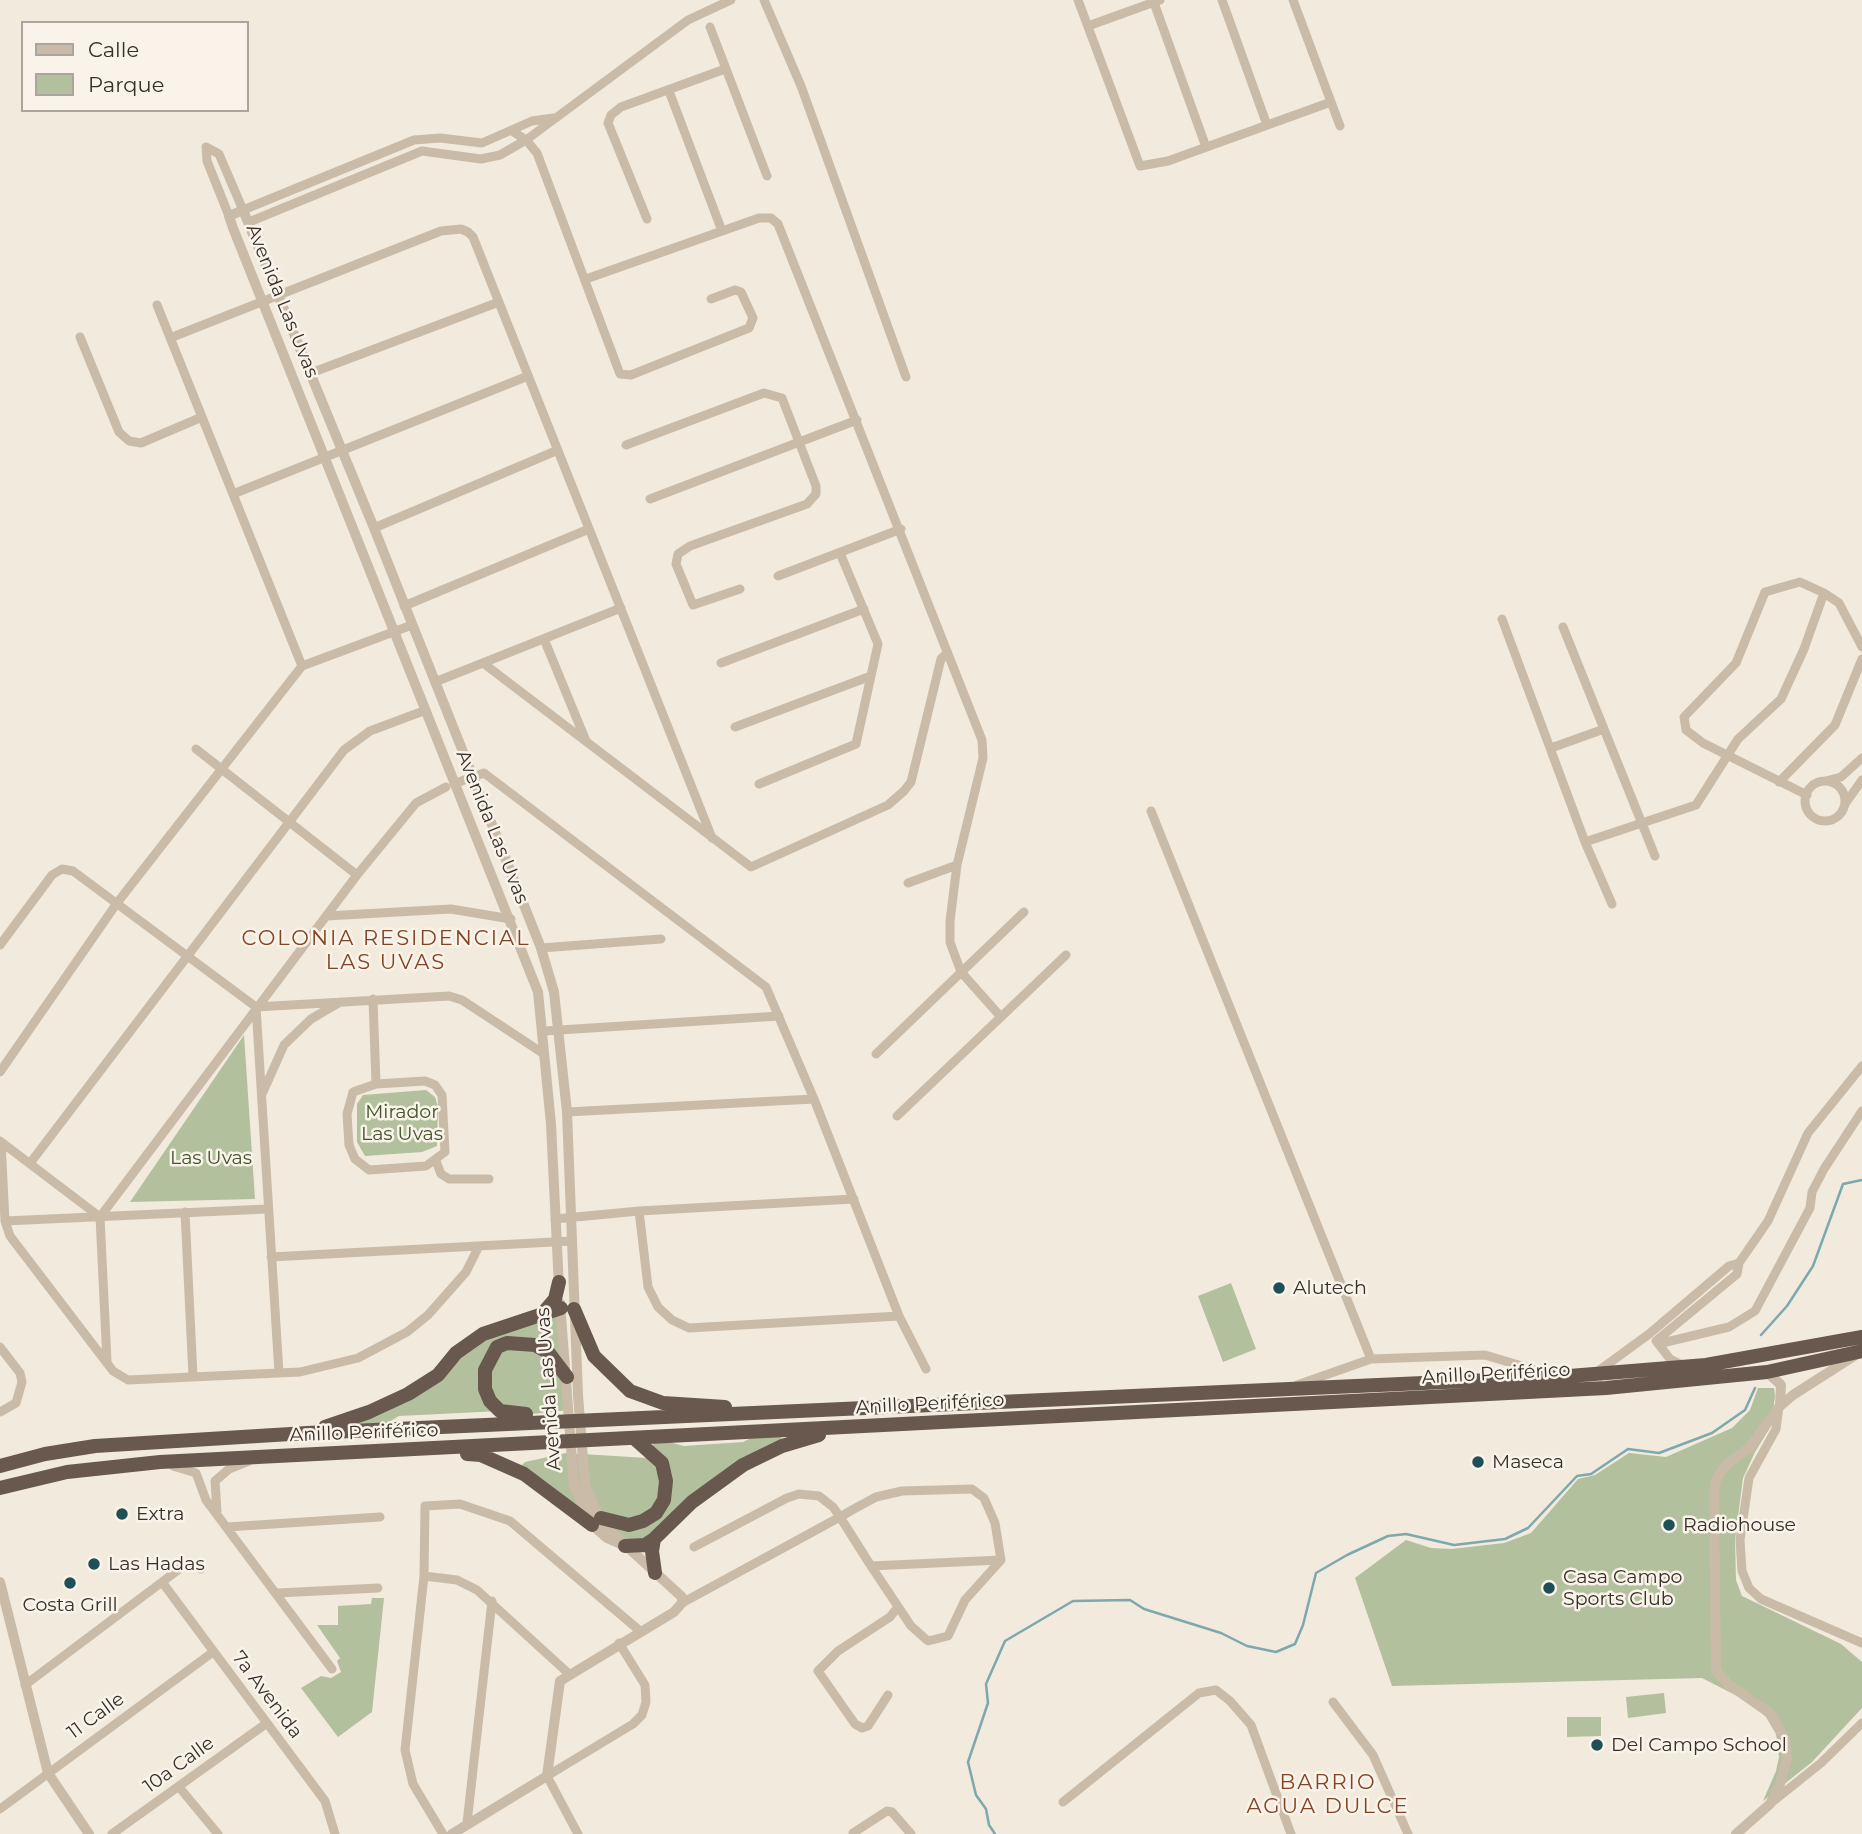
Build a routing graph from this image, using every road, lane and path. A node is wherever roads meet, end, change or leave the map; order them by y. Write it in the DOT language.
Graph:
graph roads {
  1 [pos="731,0"];
  2 [pos="764,0"];
  3 [pos="1078,0"];
  4 [pos="1222,0"];
  5 [pos="1293,0"];
  6 [pos="1155,1"];
  7 [pos="1088,26"];
  8 [pos="709,27"];
  9 [pos="725,69"];
  10 [pos="669,91"];
  11 [pos="1331,102"];
  12 [pos="553,118"];
  13 [pos="1267,125"];
  14 [pos="1340,126"];
  15 [pos="512,131"];
  16 [pos="526,140"];
  17 [pos="1206,148"];
  18 [pos="767,176"];
  19 [pos="243,210"];
  20 [pos="229,216"];
  21 [pos="646,219"];
  22 [pos="249,222"];
  23 [pos="722,231"];
  24 [pos="586,279"];
  25 [pos="278,295"];
  26 [pos="711,299"];
  27 [pos="263,301"];
  28 [pos="499,302"];
  29 [pos="157,305"];
  30 [pos="80,337"];
  31 [pos="170,338"];
  32 [pos="311,373"];
  33 [pos="528,376"];
  34 [pos="906,377"];
  35 [pos="202,417"];
  36 [pos="858,421"];
  37 [pos="801,442"];
  38 [pos="626,445"];
  39 [pos="342,450"];
  40 [pos="558,450"];
  41 [pos="325,457"];
  42 [pos="233,494"];
  43 [pos="650,499"];
  44 [pos="374,528"];
  45 [pos="589,529"];
  46 [pos="901,529"];
  47 [pos="840,553"];
  48 [pos="778,576"];
  49 [pos="740,589"];
  50 [pos="1824,593"];
  51 [pos="404,606"];
  52 [pos="621,608"];
  53 [pos="864,609"];
  54 [pos="1502,619"];
  55 [pos="412,625"];
  56 [pos="1563,627"];
  57 [pos="394,632"];
  58 [pos="544,639"];
  59 [pos="1862,647"];
  60 [pos="947,653"];
  61 [pos="1862,659"];
  62 [pos="483,663"];
  63 [pos="721,663"];
  64 [pos="302,666"];
  65 [pos="871,676"];
  66 [pos="435,682"];
  67 [pos="426,710"];
  68 [pos="736,727"];
  69 [pos="1604,729"];
  70 [pos="586,743"];
  71 [pos="1551,748"];
  72 [pos="196,749"];
  73 [pos="1727,753"];
  74 [pos="1862,758"];
  75 [pos="222,770"];
  76 [pos="472,776"];
  77 [pos="1862,780"];
  78 [pos="1779,782"];
  79 [pos="1826,782"];
  80 [pos="760,784"];
  81 [pos="451,785"];
  82 [pos="1807,795"];
  83 [pos="1844,806"];
  84 [pos="1151,811"];
  85 [pos="1640,822"];
  86 [pos="288,824"];
  87 [pos="712,838"];
  88 [pos="1585,842"];
  89 [pos="1656,856"];
  90 [pos="957,865"];
  91 [pos="357,875"];
  92 [pos="908,883"];
  93 [pos="117,903"];
  94 [pos="1612,904"];
  95 [pos="1024,912"];
  96 [pos="326,916"];
  97 [pos="511,919"];
  98 [pos="660,939"];
  99 [pos="0,945"];
  100 [pos="541,948"];
  101 [pos="1066,955"];
  102 [pos="188,956"];
  103 [pos="961,972"];
  104 [pos="373,999"];
  105 [pos="341,1001"];
  106 [pos="256,1007"];
  107 [pos="779,1016"];
  108 [pos="1001,1017"];
  109 [pos="544,1031"];
  110 [pos="560,1031"];
  111 [pos="544,1054"];
  112 [pos="876,1054"];
  113 [pos="1862,1066"];
  114 [pos="0,1072"];
  115 [pos="376,1084"];
  116 [pos="261,1098"];
  117 [pos="814,1099"];
  118 [pos="1862,1111"];
  119 [pos="567,1112"];
  120 [pos="897,1116"];
  121 [pos="0,1142"];
  122 [pos="436,1161"];
  123 [pos="31,1162"];
  124 [pos="489,1179"];
  125 [pos="854,1199"];
  126 [pos="267,1209"];
  127 [pos="639,1211"];
  128 [pos="185,1212"];
  129 [pos="100,1217"];
  130 [pos="571,1218"];
  131 [pos="555,1219"];
  132 [pos="5,1221"];
  133 [pos="572,1241"];
  134 [pos="556,1242"];
  135 [pos="479,1246"];
  136 [pos="271,1257"];
  137 [pos="559,1282"];
  138 [pos="567,1309"];
  139 [pos="541,1315"];
  140 [pos="899,1316"];
  141 [pos="1654,1339"];
  142 [pos="0,1347"];
  143 [pos="1861,1347"];
  144 [pos="1371,1359"];
  145 [pos="107,1361"];
  146 [pos="1685,1367"];
  147 [pos="926,1368"];
  148 [pos="1767,1372"];
  149 [pos="279,1373"];
  150 [pos="1593,1374"];
  151 [pos="193,1376"];
  152 [pos="567,1377"];
  153 [pos="1557,1377"];
  154 [pos="1282,1390"];
  155 [pos="574,1393"];
  156 [pos="1779,1407"];
  157 [pos="0,1412"];
  158 [pos="793,1412"];
  159 [pos="558,1421"];
  160 [pos="844,1428"];
  161 [pos="307,1433"];
  162 [pos="635,1439"];
  163 [pos="420,1450"];
  164 [pos="266,1456"];
  165 [pos="160,1462"];
  166 [pos="0,1466"];
  167 [pos="196,1473"];
  168 [pos="221,1475"];
  169 [pos="0,1488"];
  170 [pos="218,1516"];
  171 [pos="380,1517"];
  172 [pos="840,1517"];
  173 [pos="596,1522"];
  174 [pos="227,1527"];
  175 [pos="654,1539"];
  176 [pos="625,1546"];
  177 [pos="694,1548"];
  178 [pos="1001,1560"];
  179 [pos="872,1566"];
  180 [pos="201,1569"];
  181 [pos="655,1573"];
  182 [pos="424,1576"];
  183 [pos="0,1582"];
  184 [pos="162,1582"];
  185 [pos="378,1588"];
  186 [pos="278,1593"];
  187 [pos="2,1597"];
  188 [pos="492,1601"];
  189 [pos="682,1603"];
  190 [pos="898,1606"];
  191 [pos="640,1631"];
  192 [pos="619,1643"];
  193 [pos="1862,1643"];
  194 [pos="213,1652"];
  195 [pos="332,1669"];
  196 [pos="568,1673"];
  197 [pos="25,1685"];
  198 [pos="888,1695"];
  199 [pos="1333,1702"];
  200 [pos="267,1723"];
  201 [pos="1862,1723"];
  202 [pos="48,1773"];
  203 [pos="547,1776"];
  204 [pos="179,1787"];
  205 [pos="1063,1802"];
  206 [pos="1770,1804"];
  207 [pos="0,1809"];
  208 [pos="467,1823"];
  209 [pos="853,1833"];
  210 [pos="89,1834"];
  211 [pos="112,1834"];
  212 [pos="218,1834"];
  213 [pos="335,1834"];
  214 [pos="443,1834"];
  215 [pos="452,1834"];
  216 [pos="578,1834"];
  217 [pos="911,1834"];
  218 [pos="1291,1834"];
  219 [pos="1408,1834"];
  220 [pos="1736,1834"];
  1 -- 12 [label="street"];
  2 -- 34 [label="street"];
  3 -- 7 [label="street"];
  4 -- 13 [label="street"];
  5 -- 11 [label="street"];
  6 -- 7 [label="street"];
  6 -- 17 [label="street"];
  7 -- 17 [label="street"];
  8 -- 9 [label="street"];
  9 -- 10 [label="street"];
  9 -- 18 [label="street"];
  10 -- 21 [label="street"];
  10 -- 23 [label="street"];
  11 -- 13 [label="street"];
  11 -- 14 [label="street"];
  12 -- 15 [label="street"];
  12 -- 16 [label="street"];
  13 -- 17 [label="street"];
  15 -- 16 [label="street"];
  15 -- 19 [label="street"];
  16 -- 22 [label="street"];
  16 -- 24 [label="street"];
  19 -- 20 [label="street, Avenida Las Uvas"];
  19 -- 20 [label="street"];
  19 -- 22 [label="street, Avenida Las Uvas"];
  20 -- 27 [label="street, Avenida Las Uvas"];
  22 -- 25 [label="street, Avenida Las Uvas"];
  23 -- 24 [label="street"];
  23 -- 36 [label="street"];
  24 -- 26 [label="street"];
  25 -- 27 [label="street"];
  25 -- 28 [label="street"];
  25 -- 32 [label="street, Avenida Las Uvas"];
  27 -- 31 [label="street"];
  27 -- 41 [label="street, Avenida Las Uvas"];
  28 -- 32 [label="street"];
  28 -- 33 [label="street"];
  29 -- 31 [label="street"];
  30 -- 35 [label="street"];
  31 -- 35 [label="street"];
  32 -- 39 [label="street, Avenida Las Uvas"];
  33 -- 39 [label="street"];
  33 -- 40 [label="street"];
  35 -- 42 [label="street"];
  36 -- 37 [label="street"];
  36 -- 46 [label="street"];
  37 -- 38 [label="street"];
  37 -- 43 [label="street"];
  37 -- 49 [label="street"];
  39 -- 41 [label="street"];
  39 -- 44 [label="street, Avenida Las Uvas"];
  40 -- 44 [label="street"];
  40 -- 45 [label="street"];
  41 -- 42 [label="street"];
  41 -- 57 [label="street, Avenida Las Uvas"];
  42 -- 64 [label="street"];
  44 -- 51 [label="street, Avenida Las Uvas"];
  45 -- 51 [label="street"];
  45 -- 52 [label="street"];
  46 -- 47 [label="street"];
  46 -- 60 [label="street"];
  47 -- 48 [label="street"];
  47 -- 53 [label="street"];
  50 -- 59 [label="street"];
  50 -- 73 [label="street"];
  50 -- 73 [label="street"];
  51 -- 55 [label="street, Avenida Las Uvas"];
  52 -- 58 [label="street"];
  52 -- 87 [label="street"];
  53 -- 63 [label="street"];
  53 -- 65 [label="street"];
  54 -- 71 [label="street"];
  55 -- 57 [label="street"];
  55 -- 66 [label="street, Avenida Las Uvas"];
  56 -- 69 [label="street"];
  57 -- 64 [label="street"];
  57 -- 67 [label="street, Avenida Las Uvas"];
  58 -- 62 [label="street"];
  58 -- 70 [label="street"];
  60 -- 87 [label="street"];
  60 -- 90 [label="street"];
  61 -- 78 [label="street"];
  62 -- 66 [label="street"];
  62 -- 70 [label="street"];
  64 -- 75 [label="street"];
  65 -- 68 [label="street"];
  65 -- 80 [label="street"];
  66 -- 76 [label="street, Avenida Las Uvas"];
  67 -- 81 [label="street, Avenida Las Uvas"];
  67 -- 86 [label="street"];
  69 -- 71 [label="street"];
  69 -- 85 [label="street"];
  70 -- 87 [label="street"];
  71 -- 88 [label="street"];
  72 -- 75 [label="street"];
  73 -- 78 [label="street"];
  73 -- 85 [label="street"];
  74 -- 79 [label="street"];
  75 -- 86 [label="street"];
  75 -- 93 [label="street"];
  76 -- 81 [label="street"];
  76 -- 100 [label="street, Avenida Las Uvas"];
  76 -- 107 [label="street"];
  77 -- 83 [label="street"];
  78 -- 82 [label="street"];
  79 -- 82 [label="street"];
  79 -- 83 [label="street"];
  81 -- 91 [label="street"];
  81 -- 97 [label="street, Avenida Las Uvas"];
  82 -- 83 [label="street"];
  84 -- 144 [label="street"];
  85 -- 88 [label="street"];
  85 -- 89 [label="street"];
  86 -- 91 [label="street"];
  86 -- 102 [label="street"];
  88 -- 94 [label="street"];
  90 -- 92 [label="street"];
  90 -- 103 [label="street"];
  91 -- 96 [label="street"];
  93 -- 99 [label="street"];
  93 -- 102 [label="street"];
  93 -- 114 [label="street"];
  95 -- 103 [label="street"];
  96 -- 97 [label="street"];
  96 -- 106 [label="street"];
  97 -- 109 [label="street, Avenida Las Uvas"];
  98 -- 100 [label="street"];
  100 -- 110 [label="street, Avenida Las Uvas"];
  101 -- 108 [label="street"];
  102 -- 106 [label="street"];
  102 -- 123 [label="street"];
  103 -- 108 [label="street"];
  103 -- 112 [label="street"];
  104 -- 105 [label="street"];
  104 -- 111 [label="street"];
  104 -- 115 [label="street"];
  105 -- 106 [label="street"];
  105 -- 116 [label="street"];
  106 -- 116 [label="street"];
  106 -- 129 [label="street"];
  107 -- 110 [label="street"];
  107 -- 117 [label="street"];
  108 -- 120 [label="street"];
  109 -- 110 [label="street"];
  109 -- 111 [label="street, Avenida Las Uvas"];
  110 -- 119 [label="street, Avenida Las Uvas"];
  111 -- 131 [label="street, Avenida Las Uvas"];
  113 -- 141 [label="street"];
  115 -- 122 [label="street"];
  115 -- 122 [label="street"];
  116 -- 126 [label="street"];
  117 -- 119 [label="street"];
  117 -- 125 [label="street"];
  118 -- 141 [label="street"];
  119 -- 130 [label="street, Avenida Las Uvas"];
  121 -- 123 [label="street"];
  121 -- 132 [label="street"];
  122 -- 124 [label="street"];
  123 -- 129 [label="street"];
  125 -- 127 [label="street"];
  125 -- 140 [label="street"];
  126 -- 128 [label="street"];
  126 -- 136 [label="street"];
  127 -- 130 [label="street"];
  127 -- 140 [label="street"];
  128 -- 129 [label="street"];
  128 -- 151 [label="street"];
  129 -- 132 [label="street"];
  129 -- 145 [label="street"];
  130 -- 131 [label="street"];
  130 -- 133 [label="street, Avenida Las Uvas"];
  131 -- 134 [label="street, Avenida Las Uvas"];
  132 -- 145 [label="street"];
  133 -- 134 [label="street"];
  133 -- 138 [label="street, Avenida Las Uvas"];
  134 -- 135 [label="street"];
  134 -- 137 [label="street, Avenida Las Uvas"];
  135 -- 136 [label="street"];
  135 -- 149 [label="street"];
  136 -- 149 [label="street"];
  137 -- 138 [label="street, Avenida Las Uvas"];
  137 -- 139 [label="highway"];
  138 -- 139 [label="highway"];
  138 -- 152 [label="street, Avenida Las Uvas"];
  138 -- 155 [label="street, Avenida Las Uvas"];
  138 -- 158 [label="highway"];
  139 -- 161 [label="highway"];
  140 -- 147 [label="street"];
  141 -- 146 [label="street"];
  141 -- 150 [label="street"];
  142 -- 157 [label="street"];
  143 -- 146 [label="highway, Anillo Periférico"];
  143 -- 148 [label="highway, Anillo Periférico"];
  143 -- 156 [label="street"];
  144 -- 153 [label="street"];
  144 -- 154 [label="street"];
  145 -- 151 [label="street"];
  146 -- 150 [label="highway, Anillo Periférico"];
  148 -- 156 [label="street"];
  148 -- 160 [label="highway, Anillo Periférico"];
  149 -- 151 [label="street"];
  150 -- 153 [label="highway, Anillo Periférico"];
  152 -- 155 [label="street, Avenida Las Uvas"];
  152 -- 159 [label="highway"];
  153 -- 154 [label="highway, Anillo Periférico"];
  154 -- 158 [label="highway, Anillo Periférico"];
  155 -- 173 [label="street, Avenida Las Uvas"];
  156 -- 193 [label="street"];
  156 -- 206 [label="street"];
  158 -- 159 [label="highway, Anillo Periférico"];
  159 -- 161 [label="highway, Anillo Periférico"];
  160 -- 162 [label="highway, Anillo Periférico"];
  160 -- 175 [label="highway"];
  161 -- 166 [label="highway, Anillo Periférico"];
  162 -- 163 [label="highway, Anillo Periférico"];
  162 -- 173 [label="highway"];
  163 -- 164 [label="highway, Anillo Periférico"];
  163 -- 173 [label="highway"];
  164 -- 165 [label="highway, Anillo Periférico"];
  164 -- 168 [label="street"];
  165 -- 167 [label="street"];
  165 -- 169 [label="highway, Anillo Periférico"];
  167 -- 168 [label="street"];
  167 -- 170 [label="street"];
  168 -- 170 [label="street"];
  170 -- 174 [label="street"];
  171 -- 174 [label="street"];
  172 -- 177 [label="street"];
  172 -- 178 [label="street"];
  172 -- 179 [label="street"];
  172 -- 189 [label="street"];
  173 -- 176 [label="street, Avenida Las Uvas"];
  174 -- 186 [label="street"];
  175 -- 176 [label="highway"];
  175 -- 181 [label="highway"];
  176 -- 181 [label="street, Avenida Las Uvas"];
  178 -- 179 [label="street"];
  178 -- 190 [label="street"];
  179 -- 190 [label="street"];
  180 -- 184 [label="street"];
  181 -- 189 [label="street, Avenida Las Uvas"];
  182 -- 188 [label="street"];
  182 -- 191 [label="street"];
  182 -- 214 [label="street"];
  183 -- 187 [label="street"];
  184 -- 194 [label="street, 7a Avenida"];
  184 -- 197 [label="street"];
  185 -- 186 [label="street"];
  186 -- 195 [label="street"];
  187 -- 197 [label="street"];
  188 -- 196 [label="street"];
  188 -- 208 [label="street"];
  189 -- 191 [label="street"];
  190 -- 198 [label="street"];
  191 -- 192 [label="street"];
  192 -- 196 [label="street"];
  192 -- 203 [label="street"];
  194 -- 200 [label="street, 7a Avenida"];
  194 -- 202 [label="street, 11 Calle"];
  196 -- 203 [label="street"];
  197 -- 202 [label="street"];
  199 -- 219 [label="street"];
  200 -- 204 [label="street, 10a Calle"];
  200 -- 213 [label="street, 7a Avenida"];
  201 -- 206 [label="street"];
  202 -- 207 [label="street, 11 Calle"];
  202 -- 210 [label="street"];
  203 -- 208 [label="street"];
  203 -- 216 [label="street"];
  204 -- 211 [label="street, 10a Calle"];
  204 -- 212 [label="street"];
  205 -- 218 [label="street"];
  206 -- 220 [label="street"];
  208 -- 215 [label="street"];
  209 -- 217 [label="street"];
}
